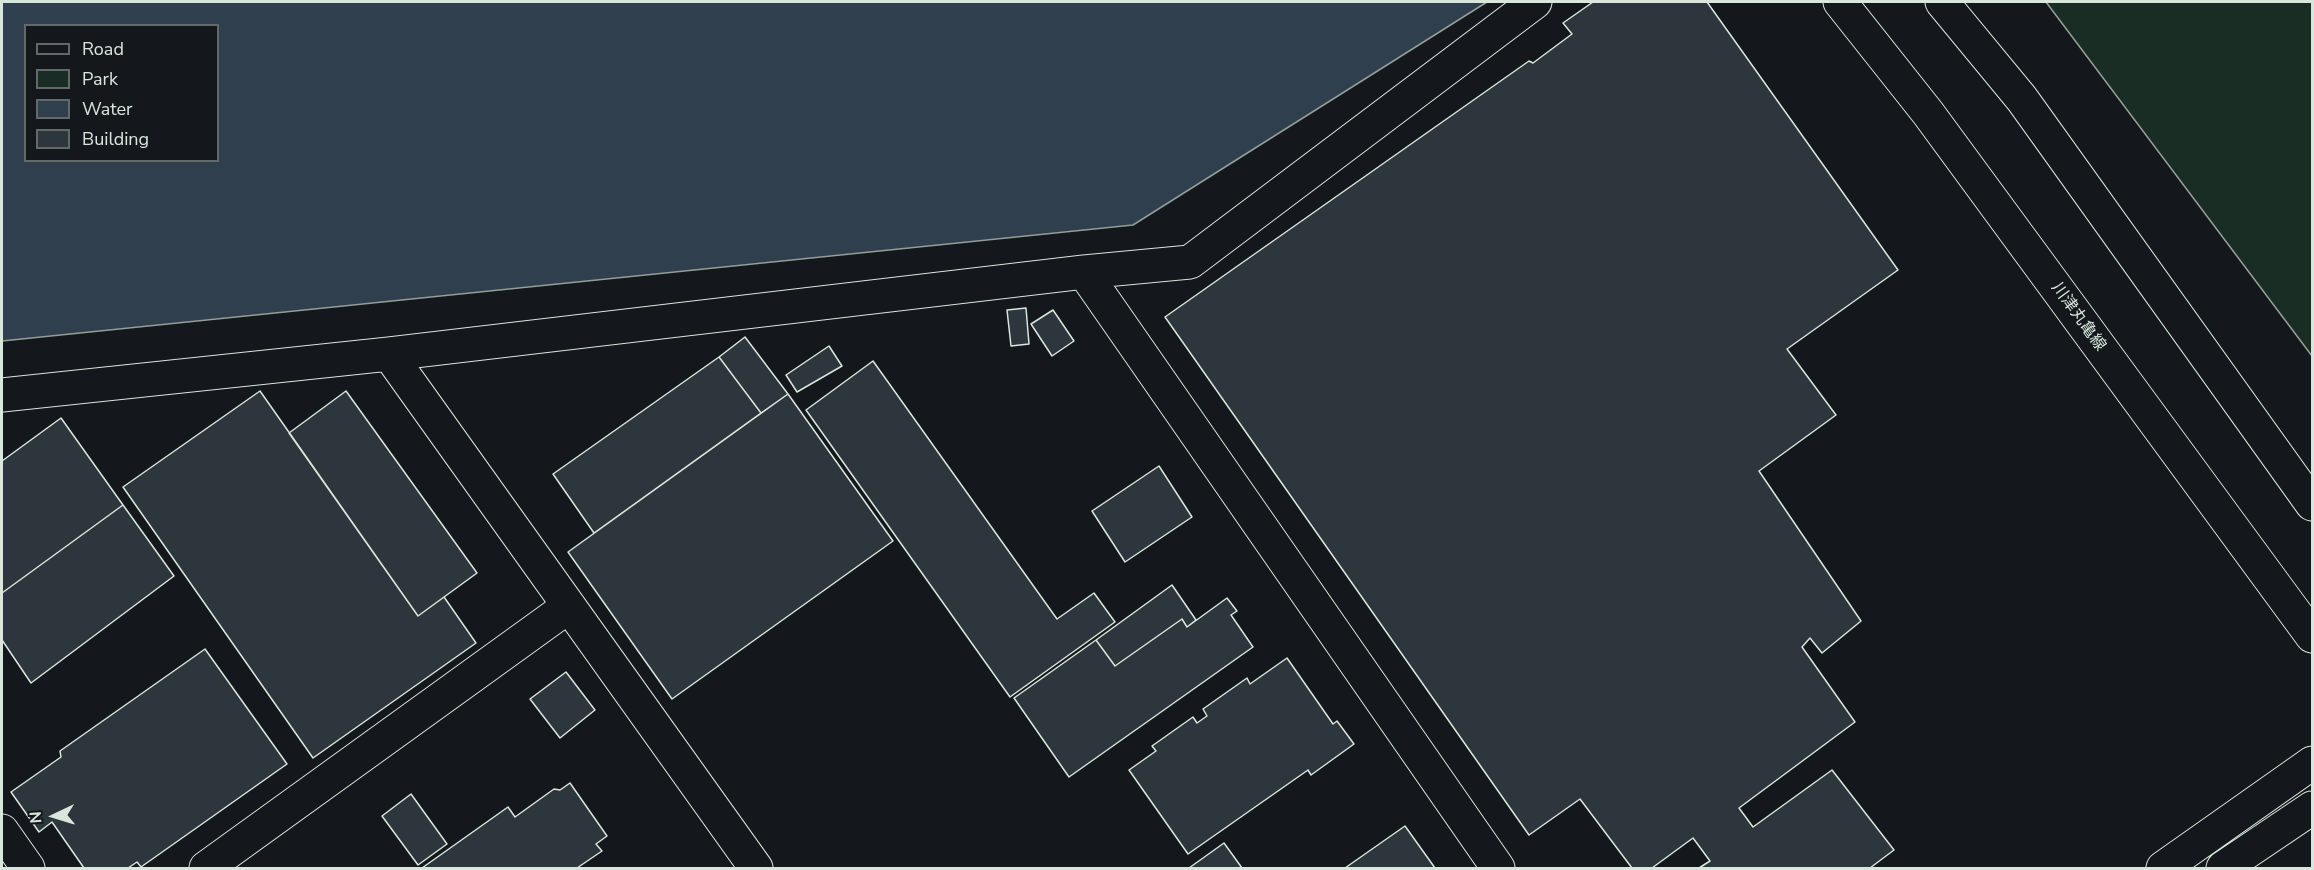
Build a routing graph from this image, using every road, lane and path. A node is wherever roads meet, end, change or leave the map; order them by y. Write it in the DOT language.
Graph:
graph roads {
  1 [pos="1534,2"];
  2 [pos="1840,2"];
  3 [pos="1942,2"];
  4 [pos="1084,272"];
  5 [pos="389,354"];
  6 [pos="2,394"];
  7 [pos="2313,504"];
  8 [pos="569,606"];
  9 [pos="2313,636"];
  10 [pos="2313,763"];
  11 [pos="2313,808"];
  12 [pos="2,831"];
  13 [pos="28,868"];
  14 [pos="206,868"];
  15 [pos="756,868"];
  16 [pos="1497,868"];
  17 [pos="2163,868"];
  18 [pos="2223,868"];
  1 -- 4 [label="street"];
  2 -- 9 [label="street, 川津丸亀線"];
  3 -- 7 [label="street"];
  4 -- 5 [label="street"];
  4 -- 16 [label="street"];
  5 -- 6 [label="street"];
  5 -- 8 [label="street"];
  8 -- 14 [label="street"];
  8 -- 15 [label="street"];
  10 -- 17 [label="street"];
  11 -- 18 [label="street"];
  12 -- 13 [label="street"];
}
